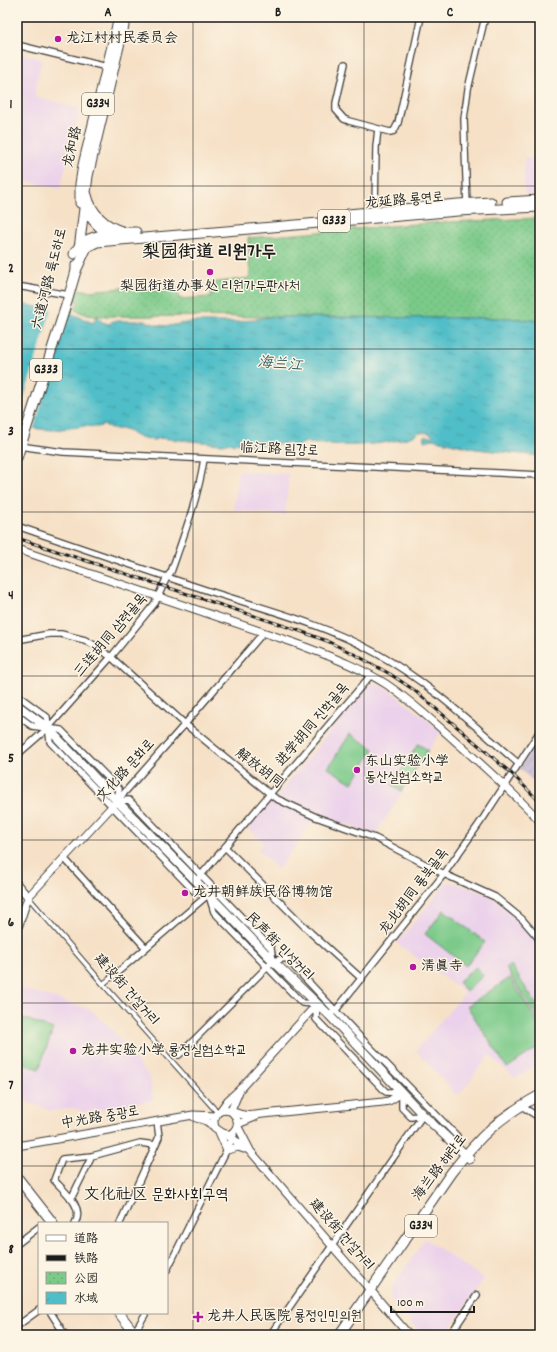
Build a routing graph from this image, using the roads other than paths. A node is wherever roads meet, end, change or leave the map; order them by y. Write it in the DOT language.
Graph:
graph roads {
  1 [pos="119,17"];
  2 [pos="126,17"];
  3 [pos="421,17"];
  4 [pos="485,17"];
  5 [pos="17,45"];
  6 [pos="345,64"];
  7 [pos="107,67"];
  8 [pos="378,129"];
  9 [pos="83,190"];
  10 [pos="540,200"];
  11 [pos="467,207"];
  12 [pos="540,207"];
  13 [pos="85,208"];
  14 [pos="375,211"];
  15 [pos="110,234"];
  16 [pos="128,235"];
  17 [pos="80,245"];
  18 [pos="74,254"];
  19 [pos="76,271"];
  20 [pos="17,286"];
  21 [pos="65,298"];
  22 [pos="20,441"];
  23 [pos="17,458"];
  24 [pos="204,459"];
  25 [pos="540,475"];
  26 [pos="17,526"];
  27 [pos="17,549"];
  28 [pos="168,577"];
  29 [pos="159,598"];
  30 [pos="263,632"];
  31 [pos="17,640"];
  32 [pos="111,657"];
  33 [pos="371,675"];
  34 [pos="17,695"];
  35 [pos="17,705"];
  36 [pos="17,715"];
  37 [pos="185,724"];
  38 [pos="48,728"];
  39 [pos="540,731"];
  40 [pos="17,755"];
  41 [pos="519,764"];
  42 [pos="505,785"];
  43 [pos="270,795"];
  44 [pos="114,804"];
  45 [pos="540,821"];
  46 [pos="225,846"];
  47 [pos="64,858"];
  48 [pos="444,874"];
  49 [pos="199,878"];
  50 [pos="17,884"];
  51 [pos="209,894"];
  52 [pos="28,897"];
  53 [pos="17,931"];
  54 [pos="540,940"];
  55 [pos="145,947"];
  56 [pos="273,961"];
  57 [pos="267,967"];
  58 [pos="112,977"];
  59 [pos="362,979"];
  60 [pos="103,984"];
  61 [pos="317,1004"];
  62 [pos="336,1010"];
  63 [pos="329,1015"];
  64 [pos="358,1040"];
  65 [pos="180,1055"];
  66 [pos="172,1063"];
  67 [pos="240,1089"];
  68 [pos="402,1093"];
  69 [pos="540,1095"];
  70 [pos="540,1102"];
  71 [pos="526,1109"];
  72 [pos="218,1113"];
  73 [pos="233,1113"];
  74 [pos="263,1114"];
  75 [pos="423,1115"];
  76 [pos="188,1116"];
  77 [pos="540,1118"];
  78 [pos="157,1121"];
  79 [pos="237,1124"];
  80 [pos="220,1131"];
  81 [pos="232,1139"];
  82 [pos="155,1145"];
  83 [pos="17,1146"];
  84 [pos="457,1148"];
  85 [pos="227,1150"];
  86 [pos="252,1154"];
  87 [pos="92,1156"];
  88 [pos="467,1157"];
  89 [pos="18,1183"];
  90 [pos="71,1199"];
  91 [pos="45,1222"];
  92 [pos="76,1222"];
  93 [pos="120,1222"];
  94 [pos="38,1229"];
  95 [pos="17,1244"];
  96 [pos="332,1245"];
  97 [pos="168,1268"];
  98 [pos="373,1292"];
  99 [pos="477,1295"];
  100 [pos="38,1311"];
  101 [pos="52,1314"];
  102 [pos="119,1314"];
  103 [pos="126,1314"];
  104 [pos="145,1314"];
  105 [pos="17,1326"];
  106 [pos="135,1332"];
  107 [pos="453,1334"];
  108 [pos="65,1335"];
  109 [pos="144,1335"];
  110 [pos="270,1335"];
  111 [pos="339,1335"];
  112 [pos="346,1335"];
  113 [pos="409,1335"];
  1 -- 7 [label="main road, 龙和路 / G334"];
  2 -- 9 [label="main road, 龙和路 / G334"];
  3 -- 8 [label="street"];
  4 -- 11 [label="street"];
  5 -- 7 [label="street"];
  6 -- 8 [label="street"];
  7 -- 9 [label="main road, 龙和路 / G334"];
  8 -- 14 [label="street"];
  9 -- 13 [label="main road, 龙延路 룡연로 / G334"];
  9 -- 16 [label="main road, 龙延路 룡연로 / G334"];
  9 -- 18 [label="main road, 六道河路 륙도하로"];
  10 -- 11 [label="main road, 龙延路 룡연로 / G333"];
  11 -- 12 [label="main road, 龙延路 룡연로 / G333"];
  11 -- 14 [label="main road, 龙延路 룡연로 / G333"];
  11 -- 16 [label="main road, 龙延路 룡연로 / G333"];
  13 -- 15 [label="main road, 龙延路 룡연로 / G334"];
  13 -- 17 [label="main road, 六道河路 륙도하로"];
  14 -- 16 [label="main road, 龙延路 룡연로 / G333"];
  15 -- 16 [label="main road, 龙延路 룡연로 / G334"];
  15 -- 17 [label="main road, 龙延路 룡연로"];
  16 -- 19 [label="main road, 龙延路 룡연로"];
  17 -- 18 [label="main road"];
  17 -- 19 [label="main road, 六道河路 륙도하로"];
  18 -- 21 [label="main road, 六道河路 륙도하로 / G333"];
  19 -- 21 [label="main road, 六道河路 륙도하로 / G333"];
  20 -- 21 [label="street"];
  21 -- 22 [label="main road, 六道河路 륙도하로 / G333"];
  22 -- 23 [label="main road, 六道河路 륙도하로 / G333"];
  22 -- 24 [label="street, 临江路 림강로"];
  24 -- 25 [label="street, 临江路 림강로"];
  24 -- 28 [label="street, 三连胡同 삼련골목"];
  26 -- 28 [label="street"];
  27 -- 29 [label="street"];
  28 -- 29 [label="street, 三连胡同 삼련골목"];
  28 -- 41 [label="street"];
  29 -- 30 [label="street"];
  29 -- 32 [label="street, 三连胡同 삼련골목"];
  30 -- 33 [label="street"];
  30 -- 37 [label="street, 文化路 문화로"];
  31 -- 32 [label="street, 解放胡同"];
  32 -- 37 [label="street, 解放胡同"];
  32 -- 38 [label="street, 三连胡同 삼련골목"];
  33 -- 42 [label="street"];
  33 -- 43 [label="street, 进学胡同 진학골목"];
  34 -- 38 [label="street"];
  35 -- 38 [label="main road, 民声街 민성거리"];
  36 -- 38 [label="street"];
  37 -- 43 [label="street, 解放胡同"];
  37 -- 44 [label="street, 文化路 문화로"];
  38 -- 40 [label="street, 三连胡同 삼련골목"];
  38 -- 44 [label="main road, 民声街 민성거리"];
  39 -- 41 [label="street"];
  41 -- 42 [label="street"];
  42 -- 45 [label="street"];
  42 -- 48 [label="street, 龙北胡同 룡북골목"];
  43 -- 46 [label="street, 进学胡同 진학골목"];
  43 -- 48 [label="street, 解放胡同"];
  44 -- 47 [label="street, 文化路 문화로"];
  44 -- 49 [label="main road, 民声街 민성거리"];
  44 -- 51 [label="street"];
  46 -- 49 [label="street, 进学胡同 진학골목"];
  46 -- 59 [label="street"];
  47 -- 52 [label="street, 文化路 문화로"];
  47 -- 55 [label="street"];
  48 -- 54 [label="street, 解放胡同"];
  48 -- 59 [label="street, 龙北胡同 룡북골목"];
  49 -- 51 [label="main road, 民声街 민성거리"];
  49 -- 56 [label="street"];
  50 -- 52 [label="street, 建设街 건설거리"];
  51 -- 55 [label="street"];
  51 -- 56 [label="main road, 民声街 민성거리"];
  51 -- 57 [label="street"];
  52 -- 53 [label="street, 文化路 문화로"];
  52 -- 60 [label="street, 建设街 건설거리"];
  55 -- 58 [label="street"];
  56 -- 57 [label="street"];
  56 -- 61 [label="main road, 民声街 민성거리"];
  56 -- 62 [label="street"];
  57 -- 61 [label="street"];
  57 -- 65 [label="street"];
  58 -- 60 [label="street"];
  59 -- 62 [label="street, 龙北胡同 룡북골목"];
  60 -- 66 [label="street, 建设街 건설거리"];
  61 -- 63 [label="main road, 民声街 민성거리"];
  61 -- 67 [label="street"];
  61 -- 68 [label="street"];
  62 -- 63 [label="street, 龙北胡同 룡북골목"];
  62 -- 64 [label="street"];
  63 -- 64 [label="main road, 民声街 민성거리"];
  64 -- 68 [label="main road, 民声街 민성거리"];
  64 -- 84 [label="street"];
  65 -- 66 [label="street"];
  66 -- 72 [label="street, 建设街 건설거리"];
  67 -- 72 [label="street"];
  67 -- 73 [label="street"];
  68 -- 74 [label="street"];
  68 -- 75 [label="main road, 民声街 민성거리"];
  69 -- 88 [label="main road, 海兰路 해란로 / G334"];
  70 -- 71 [label="main road, 海兰路 해란로 / G334"];
  71 -- 77 [label="street"];
  71 -- 88 [label="main road, 海兰路 해란로 / G334"];
  72 -- 73 [label="street"];
  72 -- 76 [label="street, 中光路 중광로"];
  72 -- 80 [label="street"];
  73 -- 74 [label="street"];
  73 -- 79 [label="street"];
  74 -- 79 [label="street"];
  75 -- 84 [label="main road, 民声街 민성거리"];
  75 -- 96 [label="street"];
  76 -- 78 [label="street, 中光路 중광로"];
  76 -- 80 [label="street, 中光路 중광로"];
  78 -- 82 [label="street"];
  78 -- 83 [label="street, 中光路 중광로"];
  79 -- 80 [label="street"];
  79 -- 81 [label="street"];
  79 -- 86 [label="street"];
  80 -- 81 [label="street, 中光路 중광로"];
  80 -- 85 [label="street"];
  81 -- 85 [label="street"];
  81 -- 86 [label="street, 中光路 중광로"];
  82 -- 87 [label="street"];
  82 -- 93 [label="street"];
  84 -- 88 [label="main road, 民声街 민성거리"];
  85 -- 86 [label="street"];
  85 -- 97 [label="street"];
  86 -- 96 [label="street, 建设街 건설거리"];
  87 -- 90 [label="street"];
  87 -- 90 [label="street"];
  88 -- 98 [label="main road, 海兰路 해란로 / G334"];
  89 -- 91 [label="main road"];
  90 -- 92 [label="street"];
  94 -- 95 [label="street"];
  96 -- 98 [label="street, 建设街 건설거리"];
  96 -- 110 [label="street"];
  98 -- 111 [label="main road, 海兰路 해란로 / G334"];
  98 -- 112 [label="main road, 海兰路 해란로 / G334"];
  98 -- 113 [label="street, 建设街 건설거리"];
  99 -- 107 [label="street"];
  100 -- 105 [label="street"];
  101 -- 108 [label="street"];
  102 -- 106 [label="main road"];
  103 -- 106 [label="main road"];
  104 -- 106 [label="street"];
  106 -- 109 [label="main road"];
}
